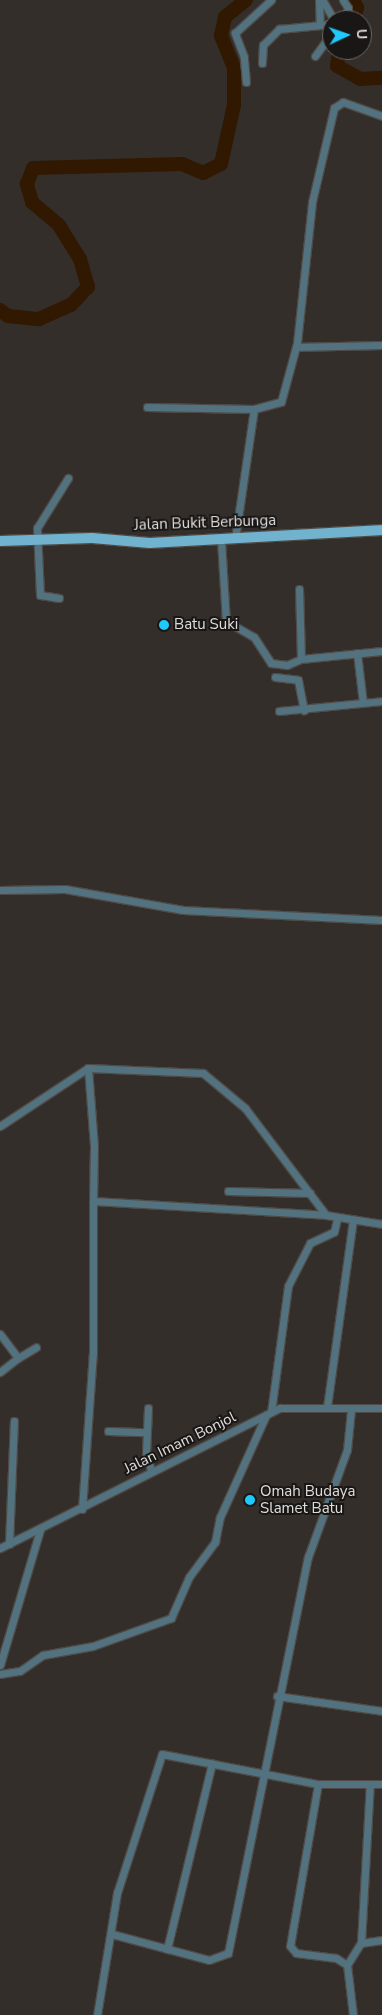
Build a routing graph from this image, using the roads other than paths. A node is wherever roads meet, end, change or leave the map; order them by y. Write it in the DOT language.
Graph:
graph roads {
  1 [pos="271,0"];
  2 [pos="322,2"];
  3 [pos="320,25"];
  4 [pos="322,47"];
  5 [pos="315,56"];
  6 [pos="262,63"];
  7 [pos="246,82"];
  8 [pos="382,116"];
  9 [pos="382,346"];
  10 [pos="296,347"];
  11 [pos="147,407"];
  12 [pos="254,409"];
  13 [pos="68,478"];
  14 [pos="382,530"];
  15 [pos="38,538"];
  16 [pos="235,539"];
  17 [pos="220,540"];
  18 [pos="0,541"];
  19 [pos="299,590"];
  20 [pos="59,598"];
  21 [pos="382,651"];
  22 [pos="357,653"];
  23 [pos="301,659"];
  24 [pos="275,677"];
  25 [pos="382,702"];
  26 [pos="363,703"];
  27 [pos="304,710"];
  28 [pos="279,711"];
  29 [pos="0,890"];
  30 [pos="382,920"];
  31 [pos="88,1068"];
  32 [pos="0,1126"];
  33 [pos="228,1192"];
  34 [pos="310,1193"];
  35 [pos="92,1201"];
  36 [pos="326,1215"];
  37 [pos="337,1219"];
  38 [pos="354,1220"];
  39 [pos="382,1224"];
  40 [pos="0,1334"];
  41 [pos="36,1347"];
  42 [pos="18,1358"];
  43 [pos="0,1372"];
  44 [pos="328,1407"];
  45 [pos="148,1408"];
  46 [pos="382,1408"];
  47 [pos="351,1410"];
  48 [pos="269,1413"];
  49 [pos="14,1421"];
  50 [pos="108,1431"];
  51 [pos="146,1432"];
  52 [pos="151,1471"];
  53 [pos="82,1509"];
  54 [pos="40,1530"];
  55 [pos="9,1544"];
  56 [pos="0,1548"];
  57 [pos="0,1665"];
  58 [pos="0,1674"];
  59 [pos="277,1696"];
  60 [pos="382,1711"];
  61 [pos="212,1763"];
  62 [pos="266,1772"];
  63 [pos="318,1784"];
  64 [pos="370,1784"];
  65 [pos="382,1784"];
  66 [pos="112,1934"];
  67 [pos="382,1940"];
  68 [pos="362,1943"];
  69 [pos="167,1949"];
  70 [pos="347,1965"];
  71 [pos="97,2015"];
  72 [pos="353,2015"];
  1 -- 7 [label="street"];
  2 -- 3 [label="street"];
  3 -- 6 [label="street"];
  4 -- 5 [label="street"];
  8 -- 10 [label="street"];
  9 -- 10 [label="street"];
  10 -- 12 [label="street"];
  11 -- 12 [label="street"];
  12 -- 16 [label="street"];
  13 -- 15 [label="street"];
  14 -- 16 [label="main road, Jalan Bukit Berbunga"];
  15 -- 17 [label="main road, Jalan Bukit Berbunga"];
  15 -- 18 [label="main road, Jalan Bukit Berbunga"];
  15 -- 20 [label="street"];
  16 -- 17 [label="main road, Jalan Bukit Berbunga"];
  17 -- 23 [label="street"];
  19 -- 23 [label="street"];
  21 -- 22 [label="street"];
  22 -- 23 [label="street"];
  22 -- 26 [label="street"];
  24 -- 27 [label="street"];
  25 -- 26 [label="street"];
  26 -- 27 [label="street"];
  27 -- 28 [label="street"];
  29 -- 30 [label="street"];
  31 -- 32 [label="street"];
  31 -- 34 [label="street"];
  31 -- 35 [label="street"];
  33 -- 34 [label="street"];
  34 -- 36 [label="street"];
  35 -- 36 [label="street"];
  35 -- 53 [label="street"];
  36 -- 37 [label="street"];
  37 -- 38 [label="street"];
  37 -- 48 [label="street"];
  38 -- 39 [label="street"];
  38 -- 44 [label="street"];
  40 -- 42 [label="street"];
  41 -- 42 [label="street"];
  42 -- 43 [label="street"];
  44 -- 47 [label="street, Jalan Imam Bonjol"];
  44 -- 48 [label="street, Jalan Imam Bonjol"];
  45 -- 51 [label="street"];
  46 -- 47 [label="street, Jalan Imam Bonjol"];
  47 -- 59 [label="street"];
  48 -- 52 [label="street, Jalan Imam Bonjol"];
  48 -- 58 [label="street"];
  49 -- 55 [label="street"];
  50 -- 51 [label="street"];
  51 -- 52 [label="street"];
  52 -- 53 [label="street, Jalan Imam Bonjol"];
  53 -- 54 [label="street, Jalan Imam Bonjol"];
  54 -- 55 [label="street, Jalan Imam Bonjol"];
  54 -- 57 [label="street"];
  55 -- 56 [label="street, Jalan Imam Bonjol"];
  59 -- 60 [label="street"];
  59 -- 62 [label="street"];
  61 -- 62 [label="street"];
  61 -- 66 [label="street"];
  61 -- 69 [label="street"];
  62 -- 63 [label="street"];
  62 -- 69 [label="street"];
  63 -- 64 [label="street"];
  63 -- 70 [label="street"];
  64 -- 65 [label="street"];
  64 -- 68 [label="street"];
  66 -- 69 [label="street"];
  66 -- 71 [label="street"];
  67 -- 68 [label="street"];
  68 -- 70 [label="street"];
  70 -- 72 [label="street"];
}
